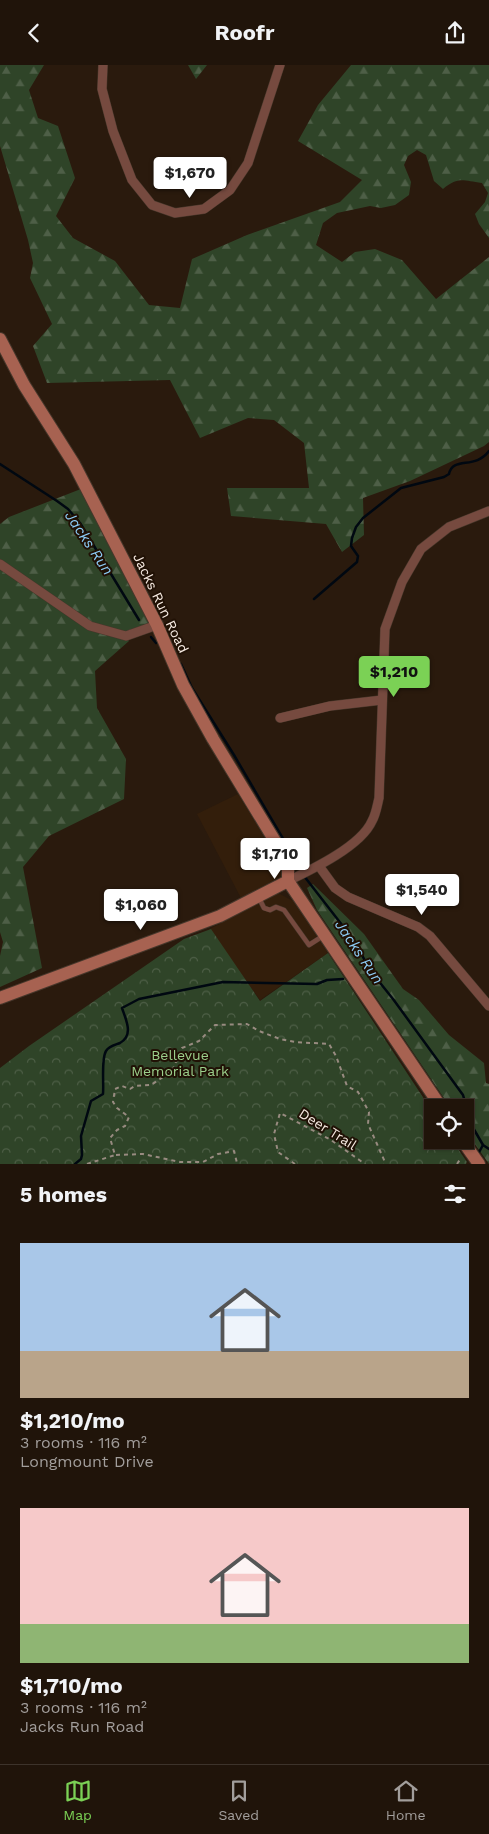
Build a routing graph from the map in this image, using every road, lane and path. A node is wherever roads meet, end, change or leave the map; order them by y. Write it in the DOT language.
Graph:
graph roads {
  1 [pos="103,65"];
  2 [pos="280,65"];
  3 [pos="0,339"];
  4 [pos="489,511"];
  5 [pos="0,564"];
  6 [pos="157,625"];
  7 [pos="382,700"];
  8 [pos="280,718"];
  9 [pos="319,866"];
  10 [pos="298,876"];
  11 [pos="258,897"];
  12 [pos="324,935"];
  13 [pos="0,998"];
  14 [pos="489,1006"];
  15 [pos="436,1099"];
  16 [pos="468,1149"];
  17 [pos="115,1155"];
  18 [pos="87,1164"];
  19 [pos="236,1164"];
  20 [pos="295,1164"];
  21 [pos="365,1164"];
  22 [pos="384,1164"];
  23 [pos="478,1164"];
  1 -- 2 [label="street"];
  3 -- 6 [label="street, Jacks Run Road"];
  4 -- 7 [label="street"];
  5 -- 6 [label="street"];
  6 -- 10 [label="street, Jacks Run Road"];
  7 -- 8 [label="street"];
  7 -- 9 [label="street"];
  9 -- 10 [label="street"];
  9 -- 14 [label="street"];
  10 -- 11 [label="street"];
  10 -- 12 [label="street, Jacks Run Road"];
  11 -- 12 [label="lane"];
  11 -- 13 [label="street"];
  12 -- 15 [label="street, Jacks Run Road"];
  16 -- 23 [label="street"];
  17 -- 18 [label="path"];
  17 -- 19 [label="path"];
  17 -- 22 [label="path"];
  20 -- 21 [label="path, Deer Trail"];
}
